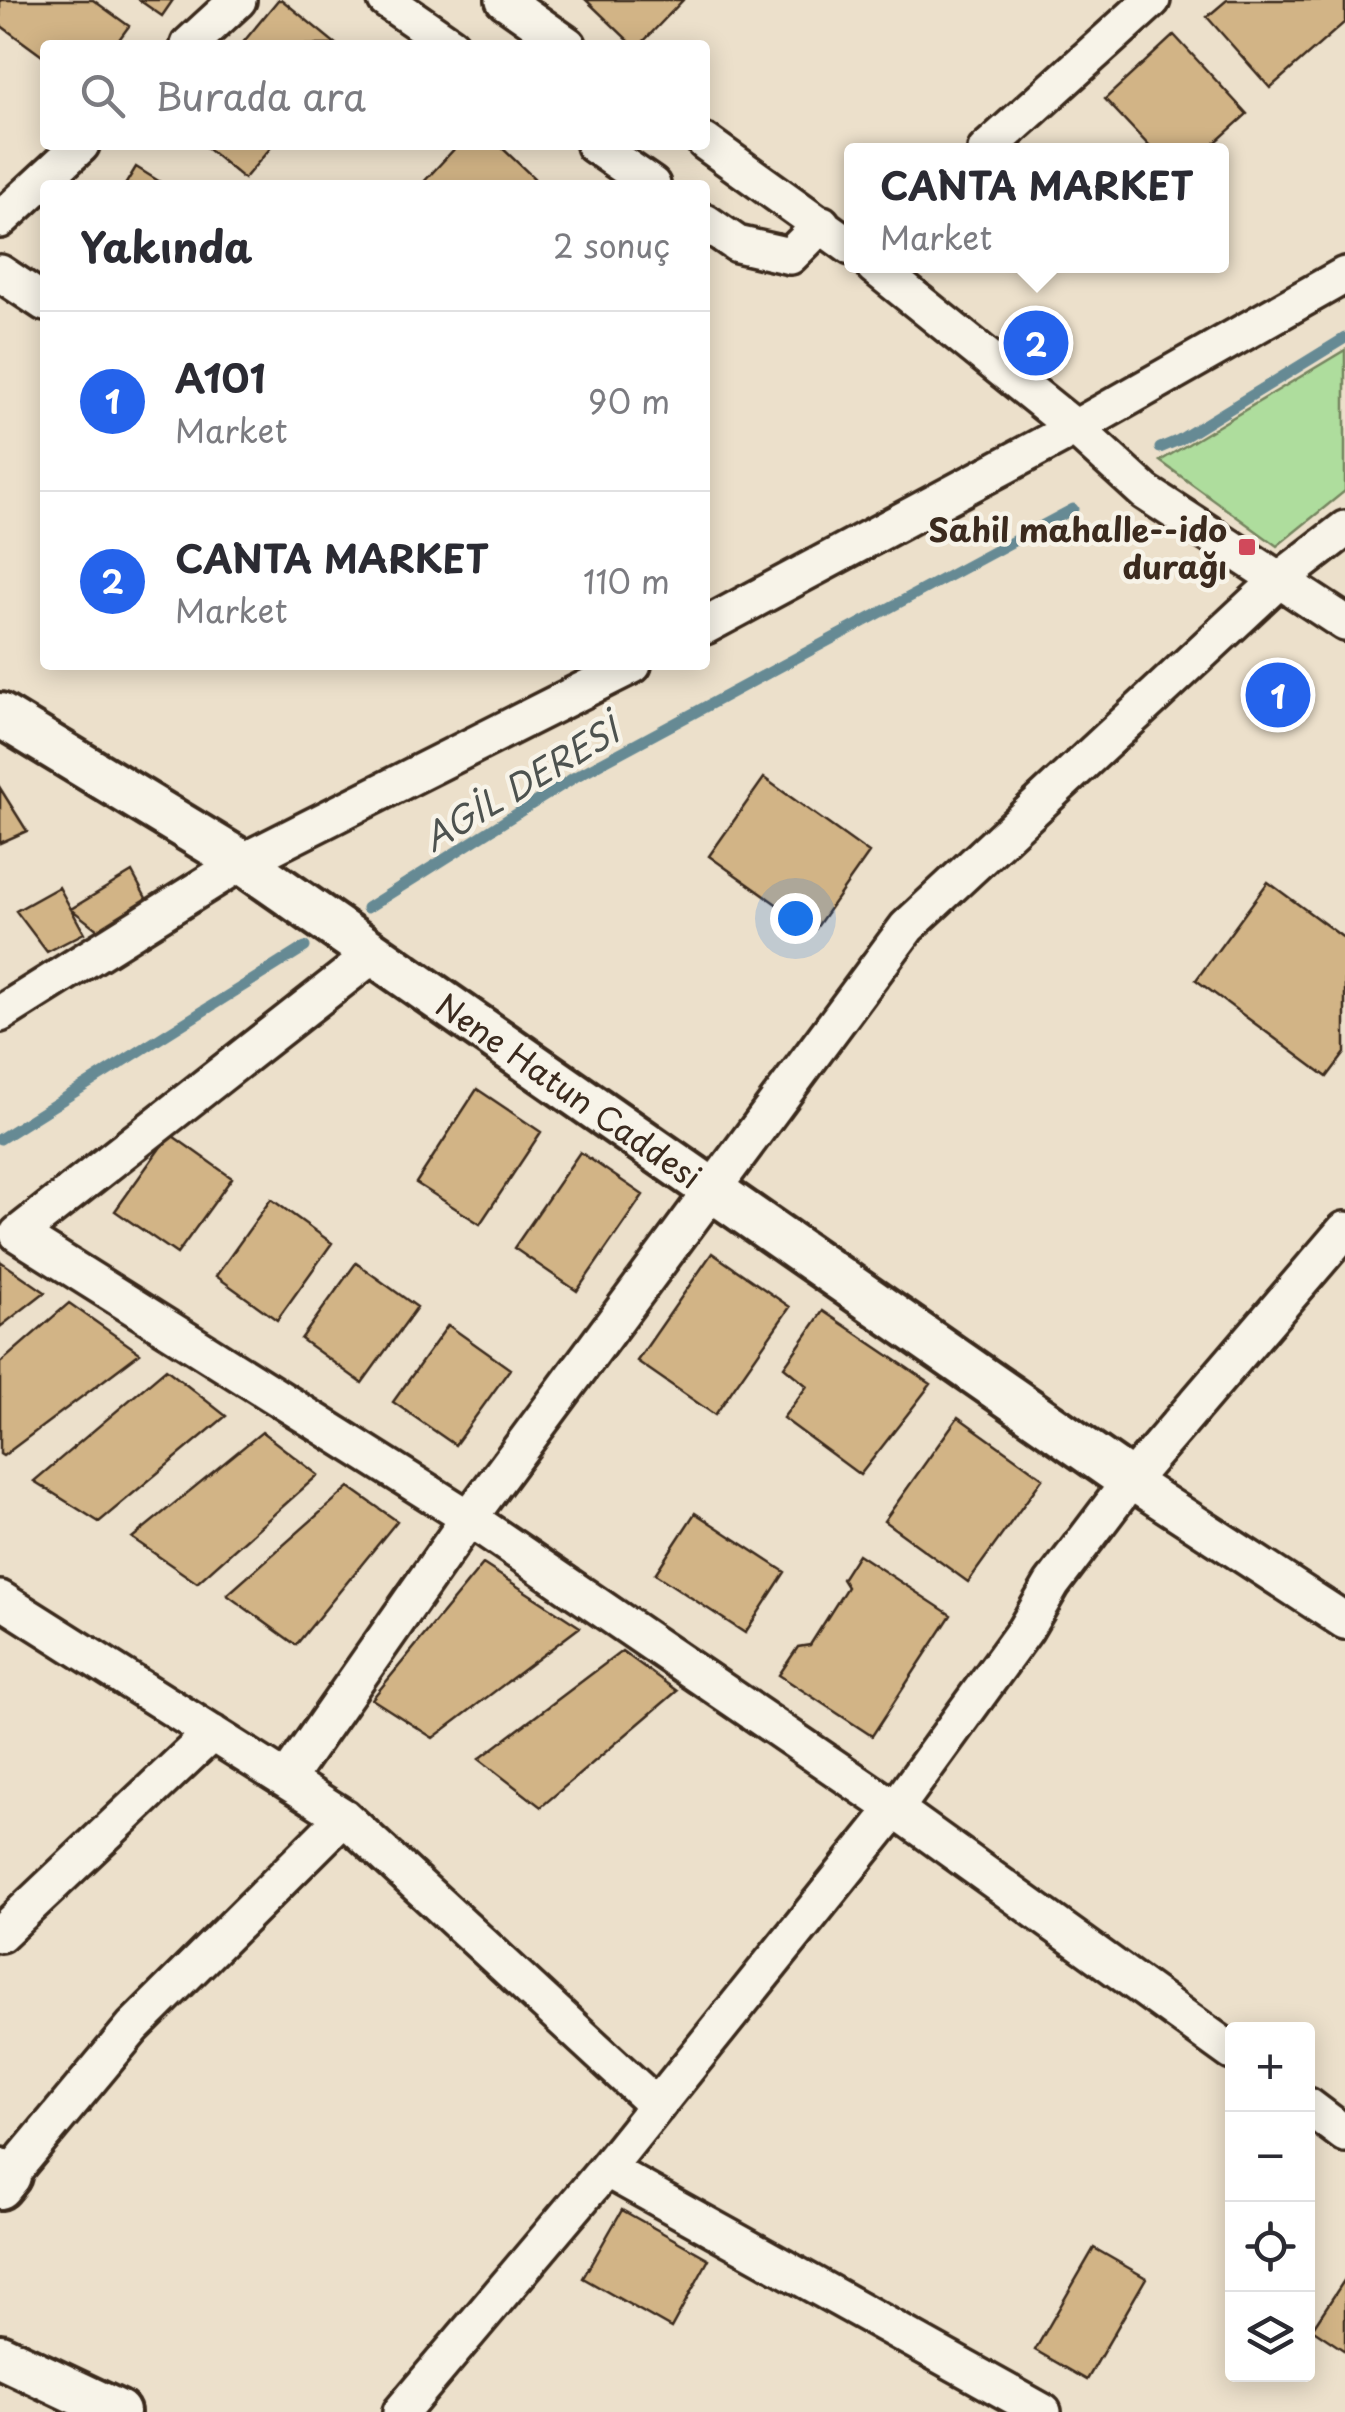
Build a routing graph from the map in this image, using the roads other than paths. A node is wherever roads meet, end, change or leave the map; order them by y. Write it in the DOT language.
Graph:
graph roads {
  1 [pos="238,0"];
  2 [pos="386,0"];
  3 [pos="504,0"];
  4 [pos="1141,3"];
  5 [pos="194,40"];
  6 [pos="444,40"];
  7 [pos="561,40"];
  8 [pos="993,143"];
  9 [pos="710,146"];
  10 [pos="76,150"];
  11 [pos="601,150"];
  12 [pos="43,180"];
  13 [pos="645,180"];
  14 [pos="40,183"];
  15 [pos="0,220"];
  16 [pos="822,224"];
  17 [pos="710,226"];
  18 [pos="844,241"];
  19 [pos="0,273"];
  20 [pos="883,273"];
  21 [pos="1345,275"];
  22 [pos="40,300"];
  23 [pos="1075,428"];
  24 [pos="1345,529"];
  25 [pos="1279,580"];
  26 [pos="1345,622"];
  27 [pos="710,623"];
  28 [pos="613,670"];
  29 [pos="0,715"];
  30 [pos="242,862"];
  31 [pos="374,954"];
  32 [pos="0,1014"];
  33 [pos="712,1190"];
  34 [pos="1345,1230"];
  35 [pos="1130,1481"];
  36 [pos="469,1518"];
  37 [pos="0,1599"];
  38 [pos="1345,1621"];
  39 [pos="212,1733"];
  40 [pos="286,1780"];
  41 [pos="895,1809"];
  42 [pos="344,1816"];
  43 [pos="0,1934"];
  44 [pos="1225,2047"];
  45 [pos="658,2106"];
  46 [pos="1315,2111"];
  47 [pos="1345,2134"];
  48 [pos="606,2169"];
  49 [pos="3,2177"];
  50 [pos="0,2356"];
  51 [pos="118,2412"];
  52 [pos="402,2412"];
  53 [pos="1043,2412"];
  1 -- 5 [label="street"];
  2 -- 6 [label="street"];
  3 -- 7 [label="street"];
  4 -- 8 [label="street"];
  9 -- 16 [label="street"];
  10 -- 12 [label="street"];
  11 -- 13 [label="street"];
  14 -- 15 [label="street"];
  16 -- 17 [label="street"];
  16 -- 18 [label="street"];
  19 -- 22 [label="street"];
  20 -- 23 [label="street"];
  21 -- 23 [label="street"];
  23 -- 25 [label="street"];
  23 -- 27 [label="street"];
  24 -- 25 [label="street"];
  25 -- 26 [label="street"];
  25 -- 33 [label="street"];
  28 -- 30 [label="street"];
  29 -- 30 [label="street, Nene Hatun Caddesi"];
  30 -- 31 [label="street, Nene Hatun Caddesi"];
  30 -- 32 [label="street"];
  31 -- 33 [label="street, Nene Hatun Caddesi"];
  31 -- 36 [label="street"];
  33 -- 35 [label="street, Nene Hatun Caddesi"];
  33 -- 36 [label="street"];
  34 -- 35 [label="street"];
  35 -- 38 [label="street"];
  35 -- 41 [label="street"];
  36 -- 40 [label="street"];
  36 -- 41 [label="street"];
  37 -- 39 [label="street"];
  39 -- 40 [label="street"];
  39 -- 43 [label="street"];
  40 -- 42 [label="street"];
  41 -- 44 [label="street"];
  41 -- 45 [label="street"];
  42 -- 45 [label="street"];
  42 -- 49 [label="street"];
  45 -- 48 [label="street"];
  46 -- 47 [label="street"];
  48 -- 52 [label="street"];
  48 -- 53 [label="street"];
  50 -- 51 [label="street"];
}
